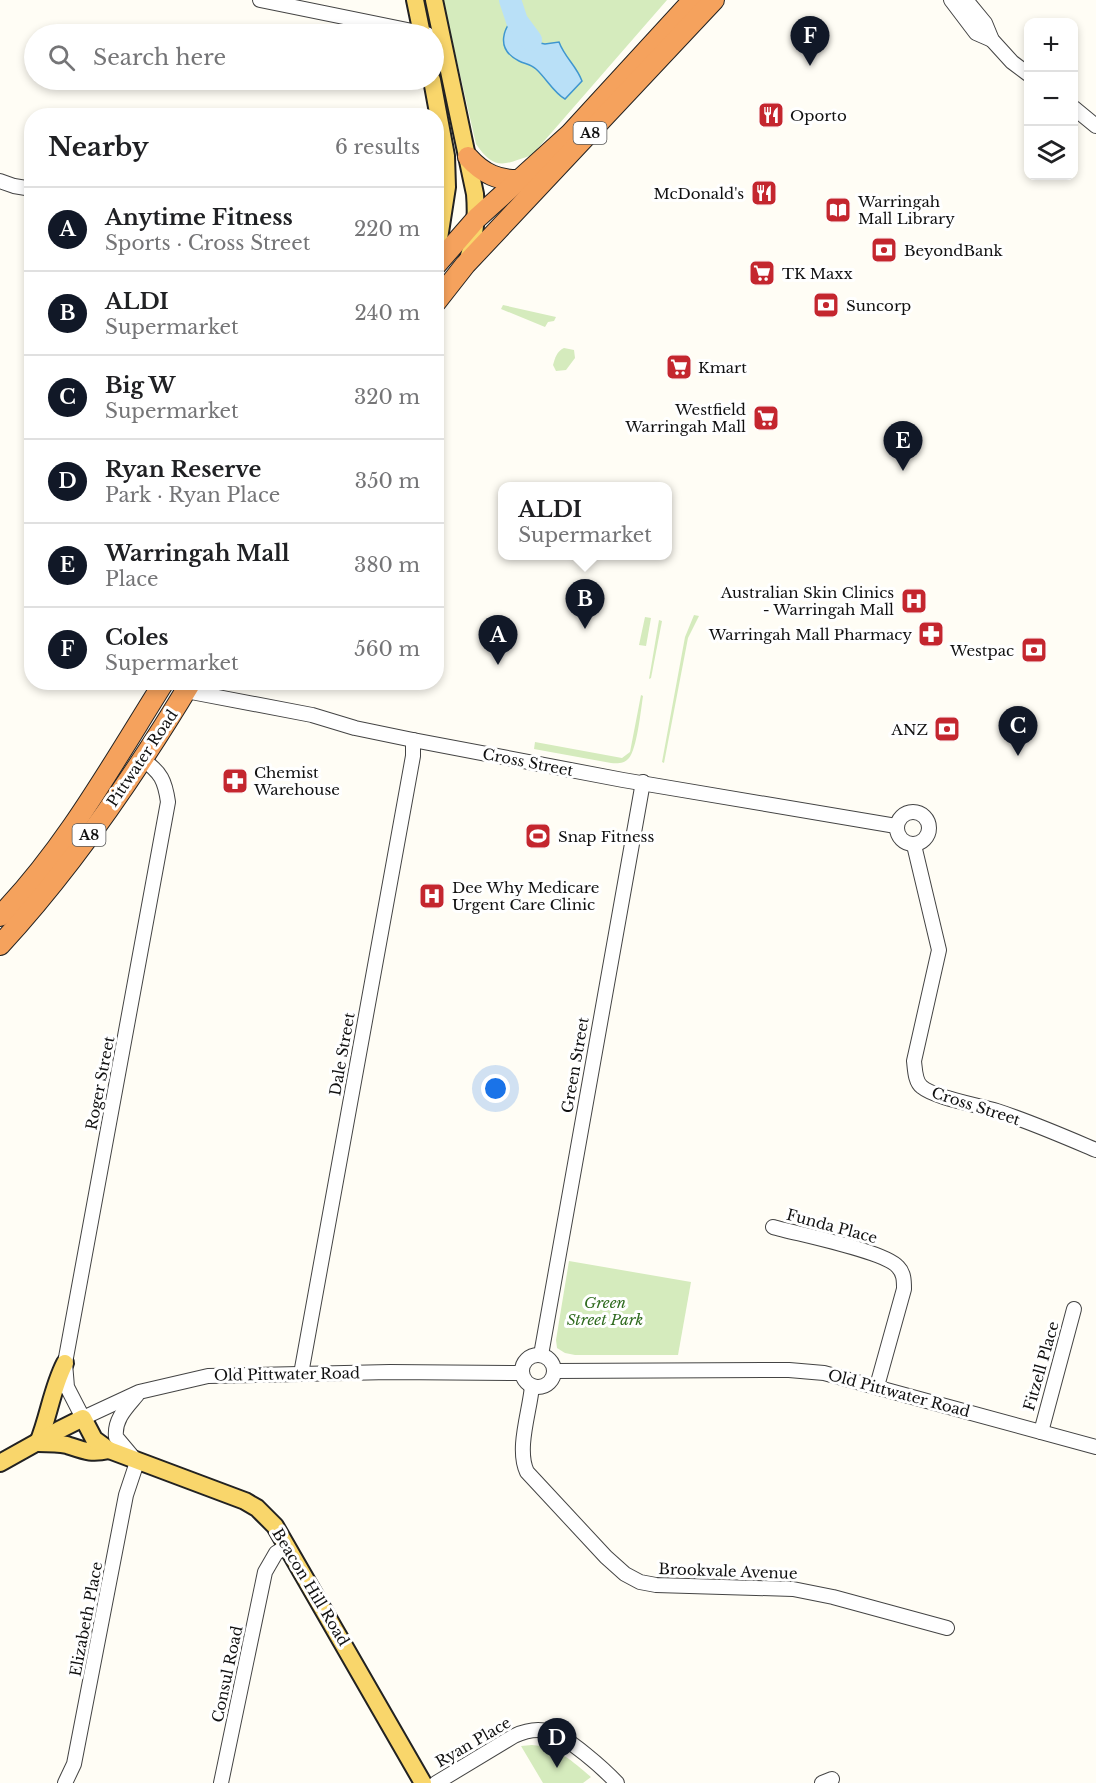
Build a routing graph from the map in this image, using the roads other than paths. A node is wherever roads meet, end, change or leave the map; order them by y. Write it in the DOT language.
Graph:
graph roads {
  1 [pos="260,0"];
  2 [pos="415,0"];
  3 [pos="434,0"];
  4 [pos="693,0"];
  5 [pos="714,0"];
  6 [pos="951,0"];
  7 [pos="966,0"];
  8 [pos="376,24"];
  9 [pos="425,24"];
  10 [pos="431,24"];
  11 [pos="992,40"];
  12 [pos="1026,72"];
  13 [pos="444,82"];
  14 [pos="434,90"];
  15 [pos="438,108"];
  16 [pos="1078,111"];
  17 [pos="1096,126"];
  18 [pos="444,141"];
  19 [pos="468,157"];
  20 [pos="522,180"];
  21 [pos="0,181"];
  22 [pos="24,187"];
  23 [pos="444,206"];
  24 [pos="477,218"];
  25 [pos="444,256"];
  26 [pos="465,265"];
  27 [pos="444,292"];
  28 [pos="159,690"];
  29 [pos="187,690"];
  30 [pos="202,690"];
  31 [pos="413,740"];
  32 [pos="143,760"];
  33 [pos="643,782"];
  34 [pos="896,826"];
  35 [pos="914,845"];
  36 [pos="7,900"];
  37 [pos="0,916"];
  38 [pos="0,945"];
  39 [pos="1096,1150"];
  40 [pos="773,1227"];
  41 [pos="1074,1309"];
  42 [pos="540,1355"];
  43 [pos="65,1363"];
  44 [pos="554,1371"];
  45 [pos="522,1373"];
  46 [pos="301,1374"];
  47 [pos="532,1386"];
  48 [pos="877,1386"];
  49 [pos="139,1392"];
  50 [pos="83,1418"];
  51 [pos="1041,1431"];
  52 [pos="38,1443"];
  53 [pos="1096,1447"];
  54 [pos="109,1450"];
  55 [pos="137,1462"];
  56 [pos="0,1463"];
  57 [pos="287,1546"];
  58 [pos="947,1628"];
  59 [pos="65,1783"];
  60 [pos="221,1783"];
  61 [pos="423,1783"];
  62 [pos="436,1783"];
  63 [pos="617,1783"];
  1 -- 8 [label="street"];
  2 -- 9 [label="main road"];
  3 -- 10 [label="main road"];
  4 -- 20 [label="highway, A8"];
  5 -- 26 [label="highway, A8"];
  6 -- 11 [label="street"];
  7 -- 11 [label="street"];
  11 -- 12 [label="street"];
  13 -- 19 [label="main road"];
  14 -- 15 [label="main road"];
  16 -- 17 [label="street"];
  18 -- 23 [label="main road"];
  19 -- 20 [label="highway"];
  19 -- 24 [label="main road"];
  20 -- 24 [label="highway, A8"];
  21 -- 22 [label="street"];
  24 -- 25 [label="highway, A8"];
  24 -- 26 [label="main road"];
  26 -- 27 [label="highway, A8"];
  28 -- 36 [label="highway, Pittwater Road / A8"];
  29 -- 32 [label="highway, Pittwater Road / A8"];
  30 -- 31 [label="street, Cross Street"];
  31 -- 33 [label="street, Cross Street"];
  31 -- 46 [label="street, Dale Street"];
  32 -- 38 [label="highway, Pittwater Road / A8"];
  32 -- 43 [label="street, Roger Street"];
  33 -- 34 [label="street, Cross Street"];
  33 -- 42 [label="street, Green Street"];
  34 -- 35 [label="street"];
  34 -- 35 [label="street"];
  35 -- 39 [label="street, Cross Street"];
  36 -- 37 [label="highway, Pittwater Road / A8"];
  40 -- 48 [label="street, Funda Place"];
  41 -- 51 [label="street, Fitzell Place"];
  42 -- 44 [label="street"];
  42 -- 45 [label="street"];
  43 -- 50 [label="street, Roger Street"];
  43 -- 52 [label="main road"];
  44 -- 47 [label="street"];
  44 -- 48 [label="street, Old Pittwater Road"];
  45 -- 46 [label="street, Old Pittwater Road"];
  45 -- 47 [label="street"];
  46 -- 49 [label="street, Old Pittwater Road"];
  47 -- 58 [label="street, Brookvale Avenue"];
  48 -- 51 [label="street, Old Pittwater Road"];
  49 -- 50 [label="street, Old Pittwater Road"];
  49 -- 55 [label="street"];
  50 -- 52 [label="main road, Old Pittwater Road"];
  50 -- 54 [label="main road, Beacon Hill Road"];
  51 -- 53 [label="street, Old Pittwater Road"];
  52 -- 54 [label="main road"];
  52 -- 56 [label="main road, Old Pittwater Road"];
  54 -- 55 [label="main road, Beacon Hill Road"];
  55 -- 57 [label="main road, Beacon Hill Road"];
  55 -- 59 [label="street, Elizabeth Place"];
  57 -- 60 [label="street, Consul Road"];
  57 -- 61 [label="main road, Beacon Hill Road"];
  62 -- 63 [label="street, Ryan Place"];
}
